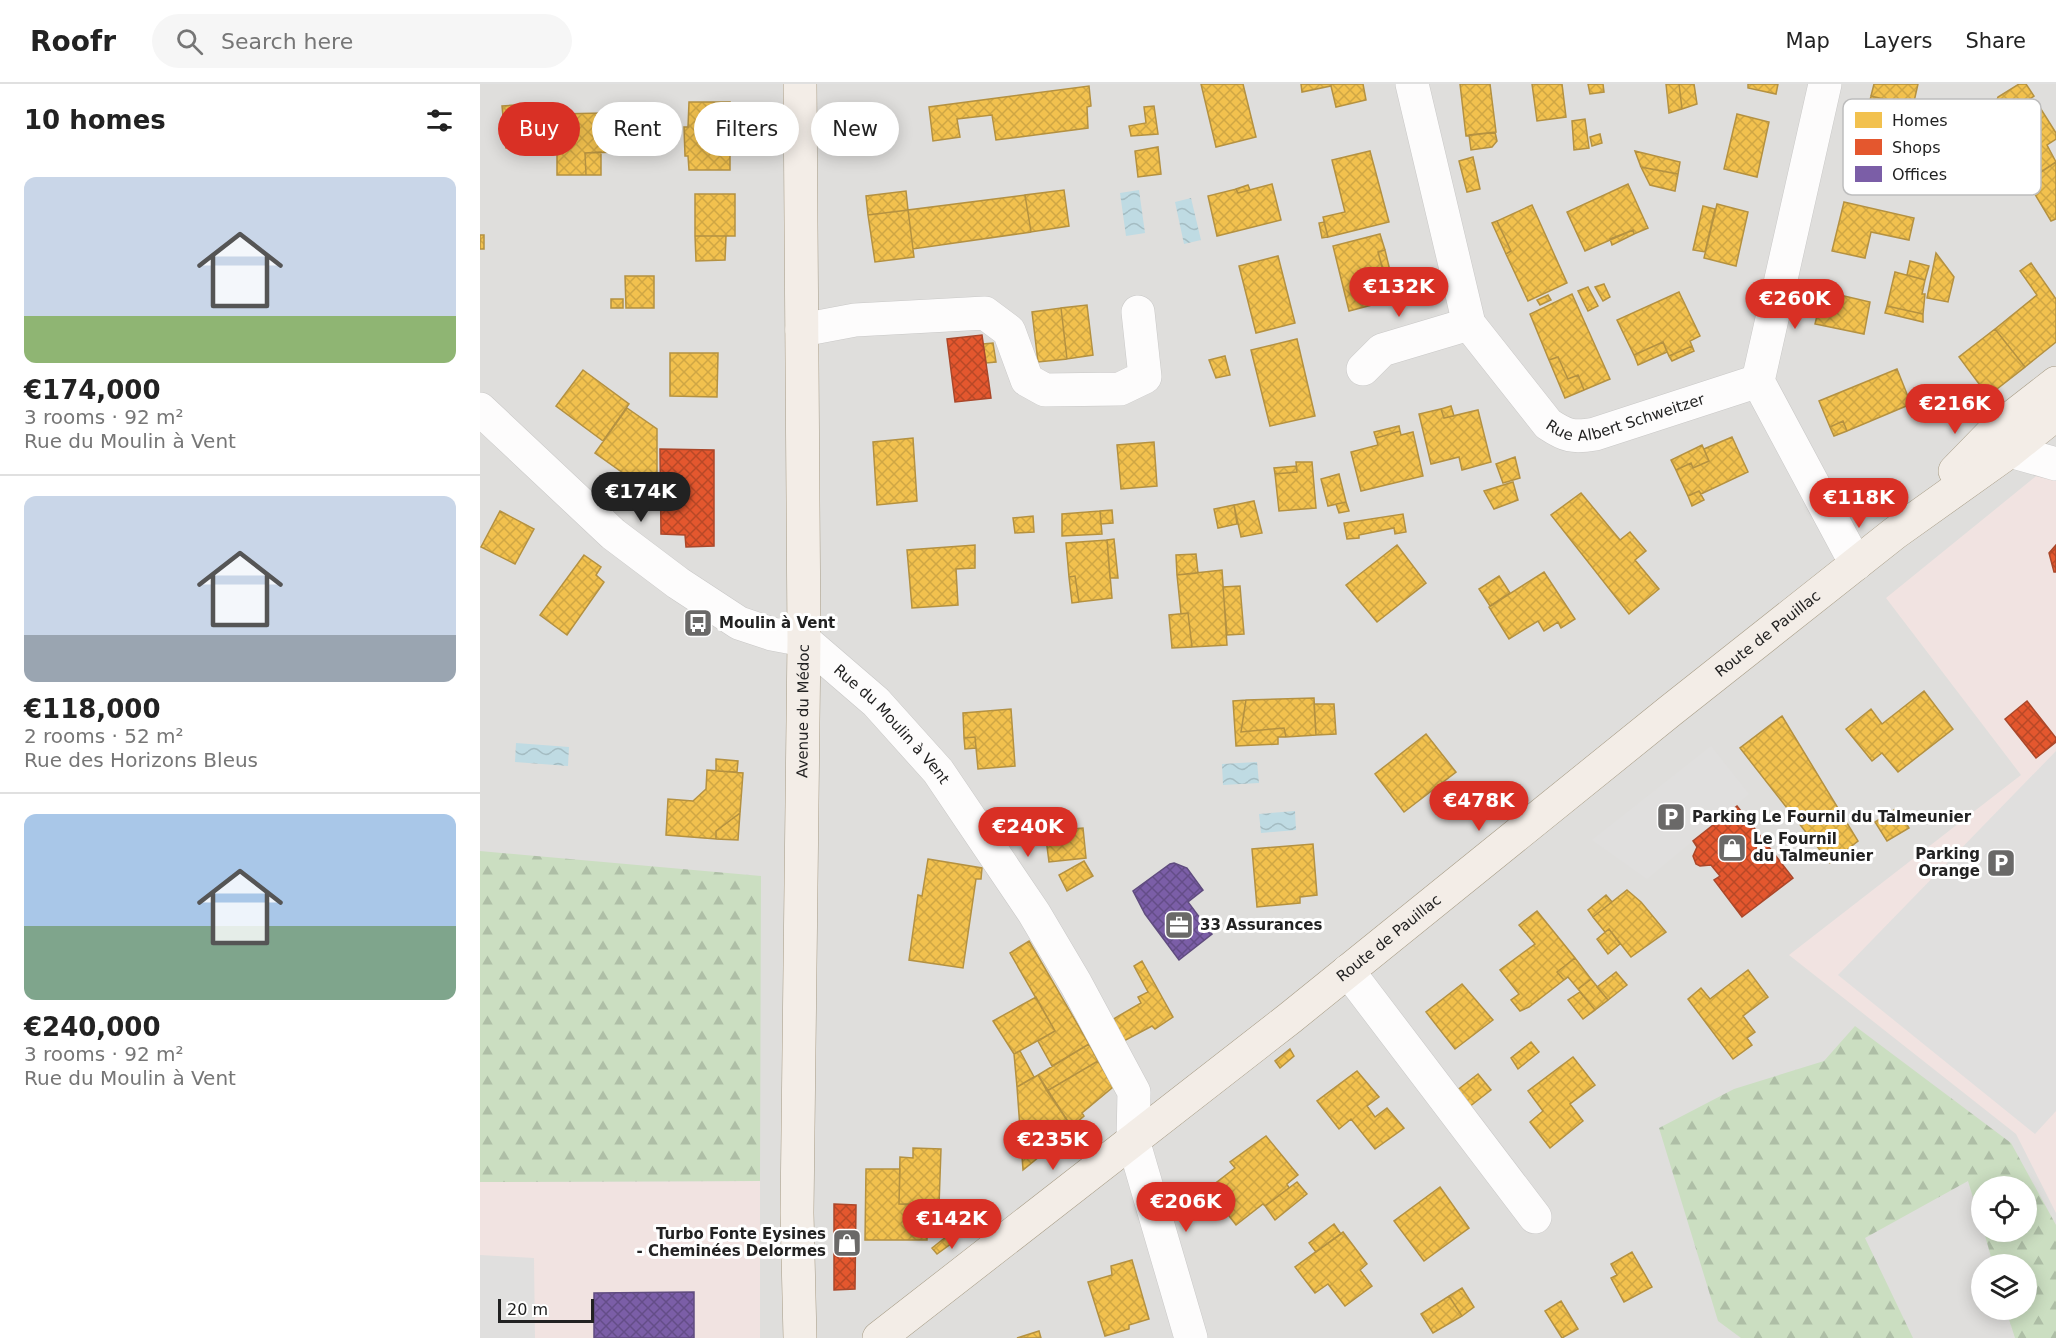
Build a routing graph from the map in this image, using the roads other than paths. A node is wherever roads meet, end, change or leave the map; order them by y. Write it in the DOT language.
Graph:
graph roads {
  1 [pos="800,84"];
  2 [pos="1413,84"];
  3 [pos="1825,84"];
  4 [pos="1138,312"];
  5 [pos="1469,324"];
  6 [pos="802,330"];
  7 [pos="1363,369"];
  8 [pos="1758,381"];
  9 [pos="2056,383"];
  10 [pos="480,410"];
  11 [pos="2056,414"];
  12 [pos="2010,451"];
  13 [pos="2056,464"];
  14 [pos="1895,533"];
  15 [pos="1856,564"];
  16 [pos="804,640"];
  17 [pos="1348,971"];
  18 [pos="1133,1140"];
  19 [pos="1535,1217"];
  20 [pos="800,1338"];
  21 [pos="879,1338"];
  22 [pos="1191,1338"];
  1 -- 6 [label="main road, Avenue du Médoc"];
  2 -- 5 [label="street, Rue Albert Schweitzer"];
  3 -- 8 [label="street"];
  4 -- 6 [label="street"];
  5 -- 7 [label="street"];
  5 -- 8 [label="street, Rue Albert Schweitzer"];
  6 -- 16 [label="main road, Avenue du Médoc"];
  8 -- 15 [label="street"];
  9 -- 14 [label="main road, Route de Pauillac"];
  10 -- 16 [label="street"];
  11 -- 12 [label="main road, Route de Pauillac"];
  12 -- 13 [label="street"];
  12 -- 14 [label="main road, Route de Pauillac"];
  14 -- 15 [label="main road, Route de Pauillac"];
  15 -- 17 [label="main road, Route de Pauillac"];
  16 -- 18 [label="street, Rue du Moulin à Vent"];
  16 -- 20 [label="main road, Avenue du Médoc"];
  17 -- 18 [label="main road, Route de Pauillac"];
  17 -- 19 [label="street"];
  18 -- 21 [label="main road, Route de Pauillac"];
  18 -- 22 [label="street, Rue du Moulin à Vent"];
}
